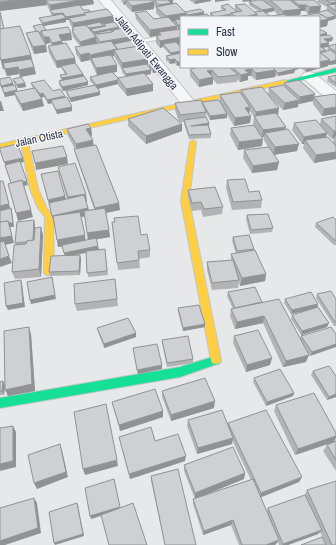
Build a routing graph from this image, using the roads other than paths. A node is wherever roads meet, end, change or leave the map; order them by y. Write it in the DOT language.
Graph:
graph roads {
  1 [pos="105,0"];
  2 [pos="180,34"];
  3 [pos="138,41"];
  4 [pos="336,70"];
  5 [pos="309,76"];
  6 [pos="336,99"];
  7 [pos="189,104"];
  8 [pos="24,141"];
  9 [pos="193,142"];
  10 [pos="0,146"];
  11 [pos="49,273"];
  12 [pos="0,403"];
  1 -- 3 [label="street, Jalan Adipati Ewangga"];
  2 -- 3 [label="lane"];
  3 -- 7 [label="street, Jalan Adipati Ewangga"];
  4 -- 5 [label="street, Jalan Otista"];
  5 -- 6 [label="street"];
  5 -- 7 [label="street, Jalan Otista"];
  7 -- 8 [label="street, Jalan Otista"];
  8 -- 10 [label="street, Jalan Otista"];
  8 -- 11 [label="street"];
  9 -- 12 [label="street"];
}
